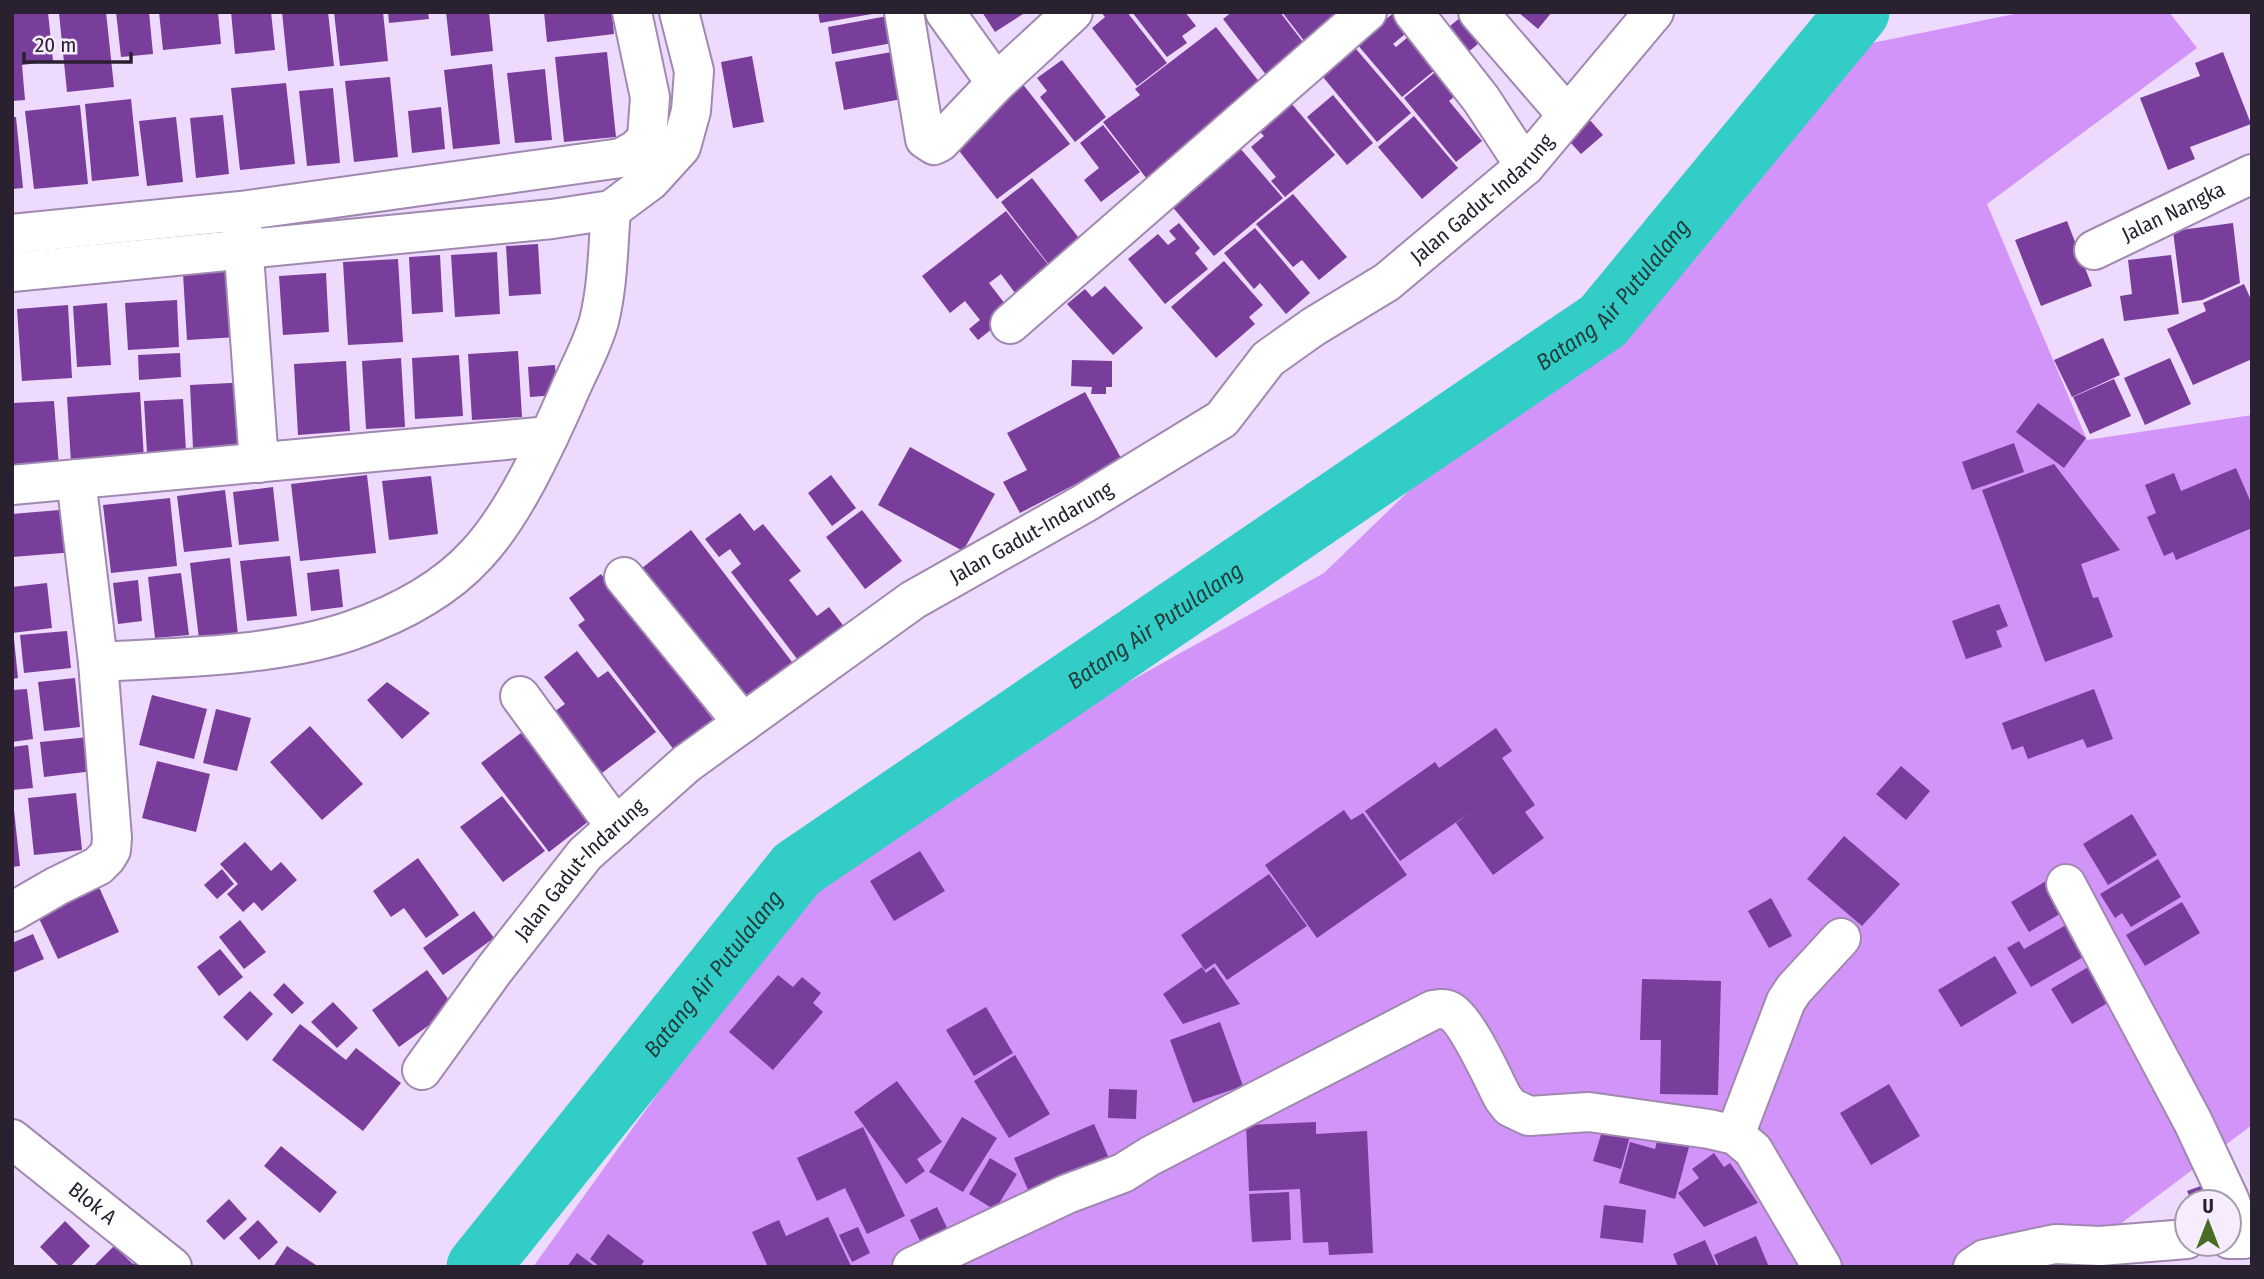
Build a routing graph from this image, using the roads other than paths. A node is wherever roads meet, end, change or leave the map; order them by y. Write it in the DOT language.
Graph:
graph roads {
  1 [pos="632,12"];
  2 [pos="679,12"];
  3 [pos="904,12"];
  4 [pos="945,12"];
  5 [pos="1073,12"];
  6 [pos="1367,12"];
  7 [pos="1413,12"];
  8 [pos="1478,12"];
  9 [pos="1654,12"];
  10 [pos="996,83"];
  11 [pos="1567,115"];
  12 [pos="1525,166"];
  13 [pos="2252,174"];
  14 [pos="611,210"];
  15 [pos="241,211"];
  16 [pos="12,234"];
  17 [pos="2094,250"];
  18 [pos="243,251"];
  19 [pos="12,272"];
  20 [pos="1010,324"];
  21 [pos="550,436"];
  22 [pos="259,463"];
  23 [pos="76,479"];
  24 [pos="12,485"];
  25 [pos="624,577"];
  26 [pos="97,662"];
  27 [pos="520,696"];
  28 [pos="743,723"];
  29 [pos="616,827"];
  30 [pos="2066,884"];
  31 [pos="12,912"];
  32 [pos="1841,937"];
  33 [pos="422,1070"];
  34 [pos="1735,1135"];
  35 [pos="12,1139"];
  36 [pos="2224,1188"];
  37 [pos="2173,1240"];
  38 [pos="172,1267"];
  39 [pos="912,1267"];
  40 [pos="1822,1267"];
  41 [pos="1973,1267"];
  1 -- 15 [label="street"];
  2 -- 14 [label="street"];
  3 -- 10 [label="street"];
  4 -- 10 [label="street"];
  5 -- 10 [label="street"];
  6 -- 20 [label="street"];
  7 -- 12 [label="street"];
  8 -- 11 [label="street"];
  9 -- 11 [label="street, Jalan Gadut-Indarung"];
  11 -- 12 [label="street, Jalan Gadut-Indarung"];
  12 -- 28 [label="street, Jalan Gadut-Indarung"];
  13 -- 17 [label="street, Jalan Nangka"];
  14 -- 18 [label="street"];
  14 -- 21 [label="street"];
  15 -- 16 [label="street"];
  15 -- 18 [label="street"];
  18 -- 19 [label="street"];
  18 -- 22 [label="street"];
  21 -- 22 [label="street"];
  21 -- 26 [label="street"];
  22 -- 23 [label="street"];
  23 -- 24 [label="street"];
  23 -- 26 [label="street"];
  25 -- 28 [label="street"];
  26 -- 31 [label="street"];
  27 -- 29 [label="street"];
  28 -- 29 [label="street, Jalan Gadut-Indarung"];
  29 -- 33 [label="street, Jalan Gadut-Indarung"];
  30 -- 36 [label="street"];
  32 -- 34 [label="street"];
  34 -- 39 [label="street"];
  34 -- 40 [label="street"];
  35 -- 38 [label="street, Blok A"];
  37 -- 41 [label="street"];
}
